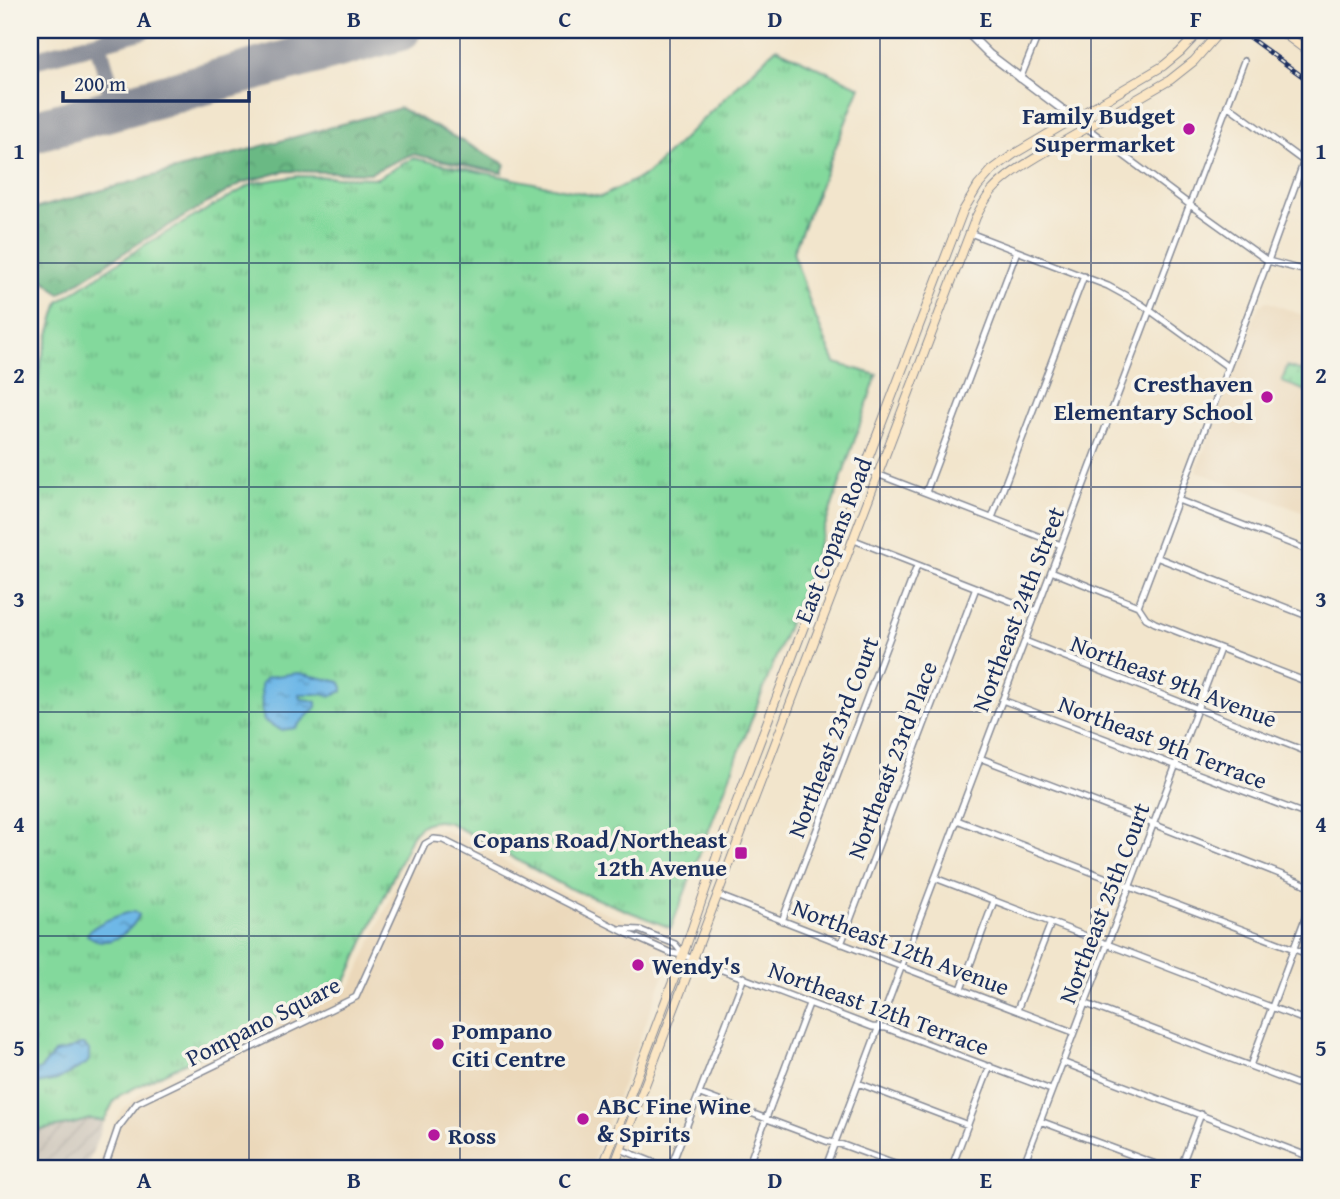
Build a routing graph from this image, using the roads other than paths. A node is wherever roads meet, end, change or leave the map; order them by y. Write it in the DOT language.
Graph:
graph roads {
  1 [pos="965,30"];
  2 [pos="1040,30"];
  3 [pos="1201,30"];
  4 [pos="1221,30"];
  5 [pos="1279,30"];
  6 [pos="1310,52"];
  7 [pos="1244,61"];
  8 [pos="1020,79"];
  9 [pos="1227,105"];
  10 [pos="1074,119"];
  11 [pos="1087,128"];
  12 [pos="1304,161"];
  13 [pos="1310,166"];
  14 [pos="1190,205"];
  15 [pos="970,233"];
  16 [pos="1017,251"];
  17 [pos="1268,261"];
  18 [pos="1310,272"];
  19 [pos="1084,276"];
  20 [pos="1150,310"];
  21 [pos="1228,367"];
  22 [pos="864,469"];
  23 [pos="878,474"];
  24 [pos="926,492"];
  25 [pos="1178,500"];
  26 [pos="992,518"];
  27 [pos="854,540"];
  28 [pos="1061,545"];
  29 [pos="1310,551"];
  30 [pos="1156,558"];
  31 [pos="917,566"];
  32 [pos="1051,571"];
  33 [pos="976,588"];
  34 [pos="1138,606"];
  35 [pos="1036,611"];
  36 [pos="1310,617"];
  37 [pos="1025,641"];
  38 [pos="1220,649"];
  39 [pos="1310,683"];
  40 [pos="1002,700"];
  41 [pos="1197,708"];
  42 [pos="1310,753"];
  43 [pos="980,758"];
  44 [pos="1175,765"];
  45 [pos="1310,816"];
  46 [pos="957,820"];
  47 [pos="1153,824"];
  48 [pos="935,878"];
  49 [pos="1310,886"];
  50 [pos="1129,887"];
  51 [pos="717,895"];
  52 [pos="995,901"];
  53 [pos="1310,905"];
  54 [pos="782,921"];
  55 [pos="1051,923"];
  56 [pos="841,944"];
  57 [pos="1107,944"];
  58 [pos="1294,948"];
  59 [pos="683,955"];
  60 [pos="1310,955"];
  61 [pos="694,959"];
  62 [pos="901,967"];
  63 [pos="744,977"];
  64 [pos="961,989"];
  65 [pos="1084,1003"];
  66 [pos="809,1004"];
  67 [pos="1272,1007"];
  68 [pos="1017,1010"];
  69 [pos="1310,1021"];
  70 [pos="878,1028"];
  71 [pos="1073,1031"];
  72 [pos="1062,1062"];
  73 [pos="990,1066"];
  74 [pos="1250,1066"];
  75 [pos="858,1083"];
  76 [pos="1310,1089"];
  77 [pos="1051,1090"];
  78 [pos="700,1094"];
  79 [pos="1200,1114"];
  80 [pos="766,1118"];
  81 [pos="1040,1121"];
  82 [pos="968,1125"];
  83 [pos="616,1133"];
  84 [pos="835,1142"];
  85 [pos="610,1150"];
  86 [pos="621,1150"];
  87 [pos="1310,1157"];
  88 [pos="614,1168"];
  89 [pos="104,1169"];
  90 [pos="602,1169"];
  91 [pos="670,1169"];
  92 [pos="747,1169"];
  93 [pos="825,1169"];
  94 [pos="908,1169"];
  95 [pos="951,1169"];
  96 [pos="1022,1169"];
  97 [pos="1169,1169"];
  98 [pos="1180,1169"];
  1 -- 8 [label="street"];
  2 -- 8 [label="street"];
  3 -- 10 [label="main road, East Copans Road"];
  4 -- 11 [label="main road, East Copans Road"];
  5 -- 6 [label="main road"];
  7 -- 9 [label="street, Northeast 24th Street"];
  8 -- 10 [label="street"];
  9 -- 12 [label="street"];
  9 -- 14 [label="street, Northeast 24th Street"];
  10 -- 11 [label="street"];
  10 -- 22 [label="main road, East Copans Road"];
  11 -- 14 [label="street"];
  11 -- 15 [label="main road, East Copans Road"];
  12 -- 13 [label="street"];
  12 -- 17 [label="street"];
  14 -- 17 [label="street"];
  14 -- 20 [label="street, Northeast 24th Street"];
  15 -- 16 [label="street"];
  15 -- 23 [label="main road, East Copans Road"];
  16 -- 19 [label="street"];
  16 -- 24 [label="street"];
  17 -- 18 [label="street"];
  17 -- 21 [label="street"];
  19 -- 20 [label="street"];
  19 -- 26 [label="street"];
  20 -- 21 [label="street"];
  20 -- 28 [label="street, Northeast 24th Street"];
  21 -- 25 [label="street"];
  22 -- 23 [label="street"];
  22 -- 59 [label="main road, East Copans Road"];
  23 -- 24 [label="street"];
  23 -- 27 [label="main road, East Copans Road"];
  24 -- 26 [label="street"];
  25 -- 29 [label="street"];
  25 -- 30 [label="street"];
  26 -- 28 [label="street"];
  27 -- 31 [label="street"];
  27 -- 51 [label="main road, East Copans Road"];
  28 -- 32 [label="street, Northeast 24th Street"];
  30 -- 34 [label="street"];
  30 -- 36 [label="street"];
  31 -- 33 [label="street"];
  31 -- 54 [label="street, Northeast 23rd Court"];
  32 -- 34 [label="street"];
  32 -- 35 [label="street, Northeast 24th Street"];
  33 -- 35 [label="street"];
  33 -- 56 [label="street, Northeast 23rd Place"];
  34 -- 38 [label="street"];
  35 -- 37 [label="street, Northeast 24th Street"];
  37 -- 40 [label="street, Northeast 24th Street"];
  37 -- 41 [label="street, Northeast 9th Avenue"];
  38 -- 39 [label="street"];
  38 -- 41 [label="street, Northeast 25th Court"];
  40 -- 43 [label="street, Northeast 24th Street"];
  40 -- 44 [label="street, Northeast 9th Terrace"];
  41 -- 42 [label="street, Northeast 9th Avenue"];
  41 -- 44 [label="street, Northeast 25th Court"];
  43 -- 46 [label="street, Northeast 24th Street"];
  43 -- 47 [label="street"];
  44 -- 45 [label="street, Northeast 9th Terrace"];
  44 -- 47 [label="street, Northeast 25th Court"];
  46 -- 48 [label="street, Northeast 24th Street"];
  46 -- 50 [label="street"];
  47 -- 49 [label="street"];
  47 -- 50 [label="street, Northeast 25th Court"];
  48 -- 52 [label="street"];
  48 -- 62 [label="street, Northeast 24th Street"];
  50 -- 57 [label="street, Northeast 25th Court"];
  50 -- 58 [label="street"];
  51 -- 54 [label="street, Northeast 12th Avenue"];
  51 -- 61 [label="main road, East Copans Road"];
  52 -- 55 [label="street"];
  52 -- 64 [label="street"];
  53 -- 58 [label="street"];
  54 -- 56 [label="street, Northeast 12th Avenue"];
  55 -- 57 [label="street"];
  55 -- 68 [label="street"];
  56 -- 62 [label="street, Northeast 12th Avenue"];
  57 -- 65 [label="street, Northeast 25th Court"];
  57 -- 67 [label="street"];
  58 -- 60 [label="street"];
  58 -- 67 [label="street"];
  59 -- 61 [label="street, Pompano Square"];
  59 -- 83 [label="main road, East Copans Road"];
  59 -- 89 [label="street, Pompano Square"];
  61 -- 63 [label="street, Northeast 12th Terrace"];
  61 -- 86 [label="main road, East Copans Road"];
  62 -- 64 [label="street, Northeast 12th Avenue"];
  62 -- 70 [label="street, Northeast 24th Street"];
  63 -- 66 [label="street, Northeast 12th Terrace"];
  63 -- 78 [label="street"];
  64 -- 68 [label="street, Northeast 12th Avenue"];
  65 -- 71 [label="street, Northeast 25th Court"];
  65 -- 74 [label="street"];
  66 -- 70 [label="street, Northeast 12th Terrace"];
  66 -- 80 [label="street"];
  67 -- 69 [label="street"];
  67 -- 74 [label="street"];
  68 -- 71 [label="street, Northeast 12th Avenue"];
  70 -- 73 [label="street, Northeast 12th Terrace"];
  70 -- 75 [label="street, Northeast 24th Street"];
  71 -- 72 [label="street, Northeast 25th Court"];
  72 -- 77 [label="street, Northeast 25th Court"];
  72 -- 79 [label="street"];
  73 -- 77 [label="street, Northeast 12th Terrace"];
  73 -- 82 [label="street"];
  74 -- 76 [label="street"];
  75 -- 82 [label="street"];
  75 -- 84 [label="street, Northeast 24th Street"];
  77 -- 81 [label="street, Northeast 25th Court"];
  78 -- 80 [label="street"];
  78 -- 91 [label="street"];
  79 -- 87 [label="street"];
  79 -- 98 [label="street"];
  80 -- 84 [label="street"];
  80 -- 92 [label="street"];
  81 -- 96 [label="street, Northeast 25th Court"];
  81 -- 97 [label="street"];
  82 -- 95 [label="street"];
  83 -- 85 [label="main road, East Copans Road"];
  83 -- 86 [label="main road"];
  84 -- 93 [label="street, Northeast 24th Street"];
  84 -- 94 [label="street"];
  85 -- 88 [label="main road"];
  85 -- 90 [label="main road, East Copans Road"];
  86 -- 88 [label="main road, East Copans Road"];
  86 -- 91 [label="street"];
}
